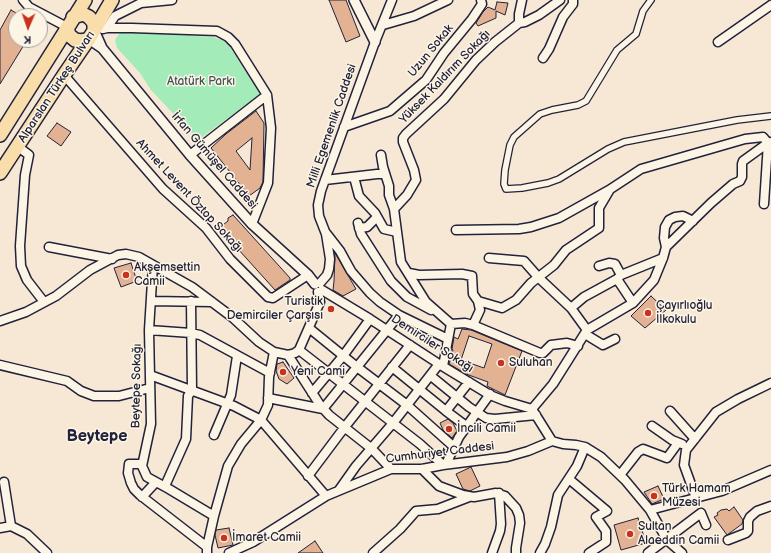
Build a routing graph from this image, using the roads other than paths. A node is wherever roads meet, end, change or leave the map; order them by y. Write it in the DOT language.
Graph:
graph roads {
  1 [pos="23,0"];
  2 [pos="85,0"];
  3 [pos="112,0"];
  4 [pos="172,0"];
  5 [pos="354,0"];
  6 [pos="392,0"];
  7 [pos="448,0"];
  8 [pos="480,0"];
  9 [pos="522,0"];
  10 [pos="560,0"];
  11 [pos="573,0"];
  12 [pos="651,0"];
  13 [pos="771,5"];
  14 [pos="70,22"];
  15 [pos="519,23"];
  16 [pos="383,25"];
  17 [pos="97,32"];
  18 [pos="375,42"];
  19 [pos="718,42"];
  20 [pos="543,58"];
  21 [pos="64,75"];
  22 [pos="267,95"];
  23 [pos="771,116"];
  24 [pos="344,127"];
  25 [pos="0,135"];
  26 [pos="769,143"];
  27 [pos="18,146"];
  28 [pos="190,154"];
  29 [pos="381,155"];
  30 [pos="0,173"];
  31 [pos="385,174"];
  32 [pos="354,177"];
  33 [pos="325,180"];
  34 [pos="609,190"];
  35 [pos="764,204"];
  36 [pos="394,209"];
  37 [pos="377,217"];
  38 [pos="693,221"];
  39 [pos="252,224"];
  40 [pos="456,230"];
  41 [pos="326,232"];
  42 [pos="397,232"];
  43 [pos="49,247"];
  44 [pos="666,247"];
  45 [pos="489,258"];
  46 [pos="663,258"];
  47 [pos="112,259"];
  48 [pos="153,265"];
  49 [pos="599,266"];
  50 [pos="409,273"];
  51 [pos="308,275"];
  52 [pos="619,277"];
  53 [pos="539,278"];
  54 [pos="319,288"];
  55 [pos="151,301"];
  56 [pos="191,301"];
  57 [pos="478,301"];
  58 [pos="44,302"];
  59 [pos="212,302"];
  60 [pos="633,303"];
  61 [pos="571,308"];
  62 [pos="440,314"];
  63 [pos="399,315"];
  64 [pos="370,319"];
  65 [pos="0,321"];
  66 [pos="452,324"];
  67 [pos="473,325"];
  68 [pos="309,328"];
  69 [pos="149,330"];
  70 [pos="387,330"];
  71 [pos="586,332"];
  72 [pos="191,333"];
  73 [pos="448,339"];
  74 [pos="615,339"];
  75 [pos="410,345"];
  76 [pos="578,346"];
  77 [pos="299,350"];
  78 [pos="274,352"];
  79 [pos="288,355"];
  80 [pos="236,356"];
  81 [pos="343,356"];
  82 [pos="0,365"];
  83 [pos="441,365"];
  84 [pos="357,367"];
  85 [pos="392,367"];
  86 [pos="270,373"];
  87 [pos="329,373"];
  88 [pos="150,375"];
  89 [pos="430,376"];
  90 [pos="469,382"];
  91 [pos="771,383"];
  92 [pos="342,384"];
  93 [pos="379,384"];
  94 [pos="150,388"];
  95 [pos="420,389"];
  96 [pos="192,390"];
  97 [pos="312,393"];
  98 [pos="490,394"];
  99 [pos="268,398"];
  100 [pos="456,398"];
  101 [pos="365,402"];
  102 [pos="227,403"];
  103 [pos="407,405"];
  104 [pos="323,409"];
  105 [pos="670,411"];
  106 [pos="446,412"];
  107 [pos="476,412"];
  108 [pos="534,412"];
  109 [pos="261,420"];
  110 [pos="393,423"];
  111 [pos="466,426"];
  112 [pos="652,426"];
  113 [pos="344,428"];
  114 [pos="214,435"];
  115 [pos="695,439"];
  116 [pos="552,441"];
  117 [pos="678,443"];
  118 [pos="585,446"];
  119 [pos="454,447"];
  120 [pos="689,447"];
  121 [pos="372,449"];
  122 [pos="142,464"];
  123 [pos="445,464"];
  124 [pos="391,469"];
  125 [pos="422,469"];
  126 [pos="771,470"];
  127 [pos="620,475"];
  128 [pos="308,476"];
  129 [pos="569,479"];
  130 [pos="4,482"];
  131 [pos="156,482"];
  132 [pos="165,486"];
  133 [pos="339,490"];
  134 [pos="499,494"];
  135 [pos="326,496"];
  136 [pos="470,496"];
  137 [pos="142,497"];
  138 [pos="696,498"];
  139 [pos="771,506"];
  140 [pos="650,510"];
  141 [pos="214,516"];
  142 [pos="706,525"];
  143 [pos="11,526"];
  144 [pos="0,528"];
  145 [pos="667,540"];
  146 [pos="728,540"];
  147 [pos="207,550"];
  148 [pos="47,553"];
  149 [pos="229,553"];
  150 [pos="373,553"];
  151 [pos="492,553"];
  152 [pos="516,553"];
  153 [pos="540,553"];
  154 [pos="589,553"];
  155 [pos="648,553"];
  156 [pos="682,553"];
  1 -- 14 [label="street"];
  2 -- 14 [label="highway, Alparslan Türkeş Bulvarı"];
  3 -- 17 [label="highway, Alparslan Türkeş Bulvarı"];
  4 -- 17 [label="street"];
  5 -- 18 [label="street"];
  6 -- 16 [label="street, Milli Egemenlik Caddesi"];
  7 -- 16 [label="street"];
  8 -- 24 [label="street, Uzun Sokak"];
  9 -- 15 [label="street"];
  10 -- 15 [label="street, Yüksek Kaldırım Sokağı"];
  11 -- 20 [label="street"];
  12 -- 23 [label="street"];
  13 -- 19 [label="street"];
  14 -- 17 [label="highway"];
  14 -- 17 [label="highway"];
  14 -- 25 [label="highway, Alparslan Türkeş Bulvarı"];
  15 -- 36 [label="street, Yüksek Kaldırım Sokağı"];
  16 -- 18 [label="street, Milli Egemenlik Caddesi"];
  17 -- 21 [label="highway, Alparslan Türkeş Bulvarı"];
  17 -- 22 [label="street"];
  17 -- 28 [label="street, İrfan Gümüşel Caddesi"];
  18 -- 24 [label="street, Milli Egemenlik Caddesi"];
  21 -- 27 [label="highway, Alparslan Türkeş Bulvarı"];
  21 -- 51 [label="street, Ahmet Levent Öztop Sokağı"];
  22 -- 28 [label="street"];
  22 -- 39 [label="street"];
  24 -- 33 [label="street, Milli Egemenlik Caddesi"];
  26 -- 34 [label="street"];
  26 -- 35 [label="street"];
  26 -- 38 [label="street"];
  27 -- 30 [label="highway, Alparslan Türkeş Bulvarı"];
  27 -- 58 [label="street"];
  28 -- 39 [label="street, İrfan Gümüşel Caddesi"];
  29 -- 31 [label="street"];
  31 -- 32 [label="street"];
  31 -- 36 [label="street"];
  32 -- 33 [label="street"];
  32 -- 37 [label="street"];
  33 -- 41 [label="street, Milli Egemenlik Caddesi"];
  34 -- 40 [label="street"];
  34 -- 53 [label="street"];
  36 -- 42 [label="street"];
  37 -- 42 [label="street"];
  37 -- 62 [label="street"];
  38 -- 44 [label="street"];
  38 -- 44 [label="street"];
  39 -- 51 [label="street, İrfan Gümüşel Caddesi"];
  41 -- 54 [label="street, Milli Egemenlik Caddesi"];
  41 -- 63 [label="street"];
  42 -- 50 [label="street"];
  43 -- 47 [label="street"];
  44 -- 46 [label="street"];
  45 -- 53 [label="street"];
  46 -- 52 [label="street"];
  46 -- 60 [label="street"];
  47 -- 48 [label="street"];
  47 -- 58 [label="street"];
  48 -- 55 [label="street, Beytepe Sokağı"];
  48 -- 59 [label="street"];
  49 -- 52 [label="street"];
  50 -- 57 [label="street"];
  50 -- 62 [label="street"];
  51 -- 54 [label="street, İrfan Gümüşel Caddesi"];
  52 -- 60 [label="street"];
  52 -- 61 [label="street"];
  53 -- 57 [label="street"];
  53 -- 61 [label="street"];
  54 -- 64 [label="street, Demirciler Sokağı"];
  54 -- 68 [label="street"];
  55 -- 56 [label="street"];
  55 -- 69 [label="street, Beytepe Sokağı"];
  56 -- 59 [label="street"];
  56 -- 72 [label="street"];
  57 -- 67 [label="street"];
  58 -- 65 [label="street"];
  59 -- 78 [label="street"];
  60 -- 71 [label="street"];
  61 -- 71 [label="street"];
  62 -- 66 [label="street"];
  63 -- 70 [label="street"];
  63 -- 73 [label="street"];
  64 -- 70 [label="street, Demirciler Sokağı"];
  64 -- 81 [label="street"];
  66 -- 67 [label="street"];
  66 -- 73 [label="street"];
  67 -- 76 [label="street"];
  68 -- 77 [label="street"];
  68 -- 81 [label="street"];
  69 -- 72 [label="street"];
  69 -- 88 [label="street, Beytepe Sokağı"];
  70 -- 75 [label="street, Demirciler Sokağı"];
  70 -- 84 [label="street"];
  71 -- 74 [label="street"];
  71 -- 76 [label="street"];
  72 -- 80 [label="street"];
  72 -- 96 [label="street"];
  73 -- 83 [label="street"];
  75 -- 83 [label="street, Demirciler Sokağı"];
  75 -- 85 [label="street"];
  76 -- 108 [label="street"];
  77 -- 79 [label="street"];
  77 -- 87 [label="street"];
  78 -- 79 [label="street"];
  78 -- 86 [label="street"];
  79 -- 97 [label="street"];
  80 -- 86 [label="street"];
  80 -- 102 [label="street"];
  81 -- 84 [label="street"];
  81 -- 87 [label="street"];
  82 -- 94 [label="street"];
  83 -- 89 [label="street"];
  83 -- 90 [label="street, Demirciler Sokağı"];
  84 -- 92 [label="street"];
  84 -- 93 [label="street"];
  85 -- 93 [label="street"];
  85 -- 95 [label="street"];
  86 -- 99 [label="street"];
  87 -- 92 [label="street"];
  87 -- 97 [label="street"];
  88 -- 94 [label="street, Beytepe Sokağı"];
  88 -- 96 [label="street"];
  89 -- 95 [label="street"];
  89 -- 100 [label="street"];
  90 -- 98 [label="street, Demirciler Sokağı"];
  90 -- 100 [label="street"];
  91 -- 115 [label="street"];
  92 -- 101 [label="street"];
  92 -- 104 [label="street"];
  93 -- 101 [label="street"];
  93 -- 103 [label="street"];
  94 -- 122 [label="street, Beytepe Sokağı"];
  95 -- 103 [label="street"];
  95 -- 106 [label="street"];
  96 -- 102 [label="street"];
  96 -- 132 [label="street"];
  97 -- 104 [label="street"];
  98 -- 107 [label="street"];
  98 -- 108 [label="street, Demirciler Sokağı"];
  99 -- 104 [label="street"];
  99 -- 109 [label="street"];
  100 -- 106 [label="street"];
  100 -- 107 [label="street"];
  101 -- 110 [label="street"];
  101 -- 113 [label="street"];
  102 -- 109 [label="street"];
  102 -- 114 [label="street"];
  103 -- 110 [label="street"];
  103 -- 119 [label="street"];
  104 -- 113 [label="street"];
  105 -- 115 [label="street"];
  106 -- 111 [label="street"];
  107 -- 108 [label="street"];
  107 -- 111 [label="street"];
  108 -- 116 [label="street"];
  109 -- 128 [label="street"];
  109 -- 141 [label="street"];
  110 -- 121 [label="street"];
  110 -- 123 [label="street"];
  111 -- 119 [label="street"];
  112 -- 117 [label="street"];
  113 -- 121 [label="street"];
  113 -- 128 [label="street"];
  115 -- 120 [label="street"];
  116 -- 118 [label="street"];
  116 -- 123 [label="street, Cumhuriyet Caddesi"];
  117 -- 120 [label="street"];
  117 -- 127 [label="street"];
  118 -- 127 [label="street"];
  118 -- 129 [label="street"];
  119 -- 123 [label="street"];
  120 -- 138 [label="street"];
  121 -- 124 [label="street"];
  121 -- 133 [label="street"];
  122 -- 131 [label="street"];
  122 -- 137 [label="street"];
  123 -- 125 [label="street, Cumhuriyet Caddesi"];
  124 -- 125 [label="street, Cumhuriyet Caddesi"];
  124 -- 133 [label="street, Cumhuriyet Caddesi"];
  125 -- 136 [label="street"];
  126 -- 138 [label="street"];
  127 -- 140 [label="street"];
  128 -- 135 [label="street"];
  129 -- 153 [label="street"];
  129 -- 154 [label="street"];
  130 -- 143 [label="street"];
  131 -- 132 [label="street"];
  131 -- 137 [label="street"];
  132 -- 141 [label="street"];
  133 -- 135 [label="street, Cumhuriyet Caddesi"];
  134 -- 136 [label="street"];
  134 -- 151 [label="street"];
  134 -- 152 [label="street"];
  135 -- 149 [label="street, Cumhuriyet Caddesi"];
  136 -- 150 [label="street"];
  137 -- 147 [label="street"];
  138 -- 140 [label="street"];
  139 -- 146 [label="street"];
  140 -- 145 [label="street"];
  141 -- 147 [label="street"];
  142 -- 145 [label="street"];
  143 -- 144 [label="street"];
  143 -- 148 [label="street"];
  145 -- 155 [label="street"];
  145 -- 156 [label="street"];
}
